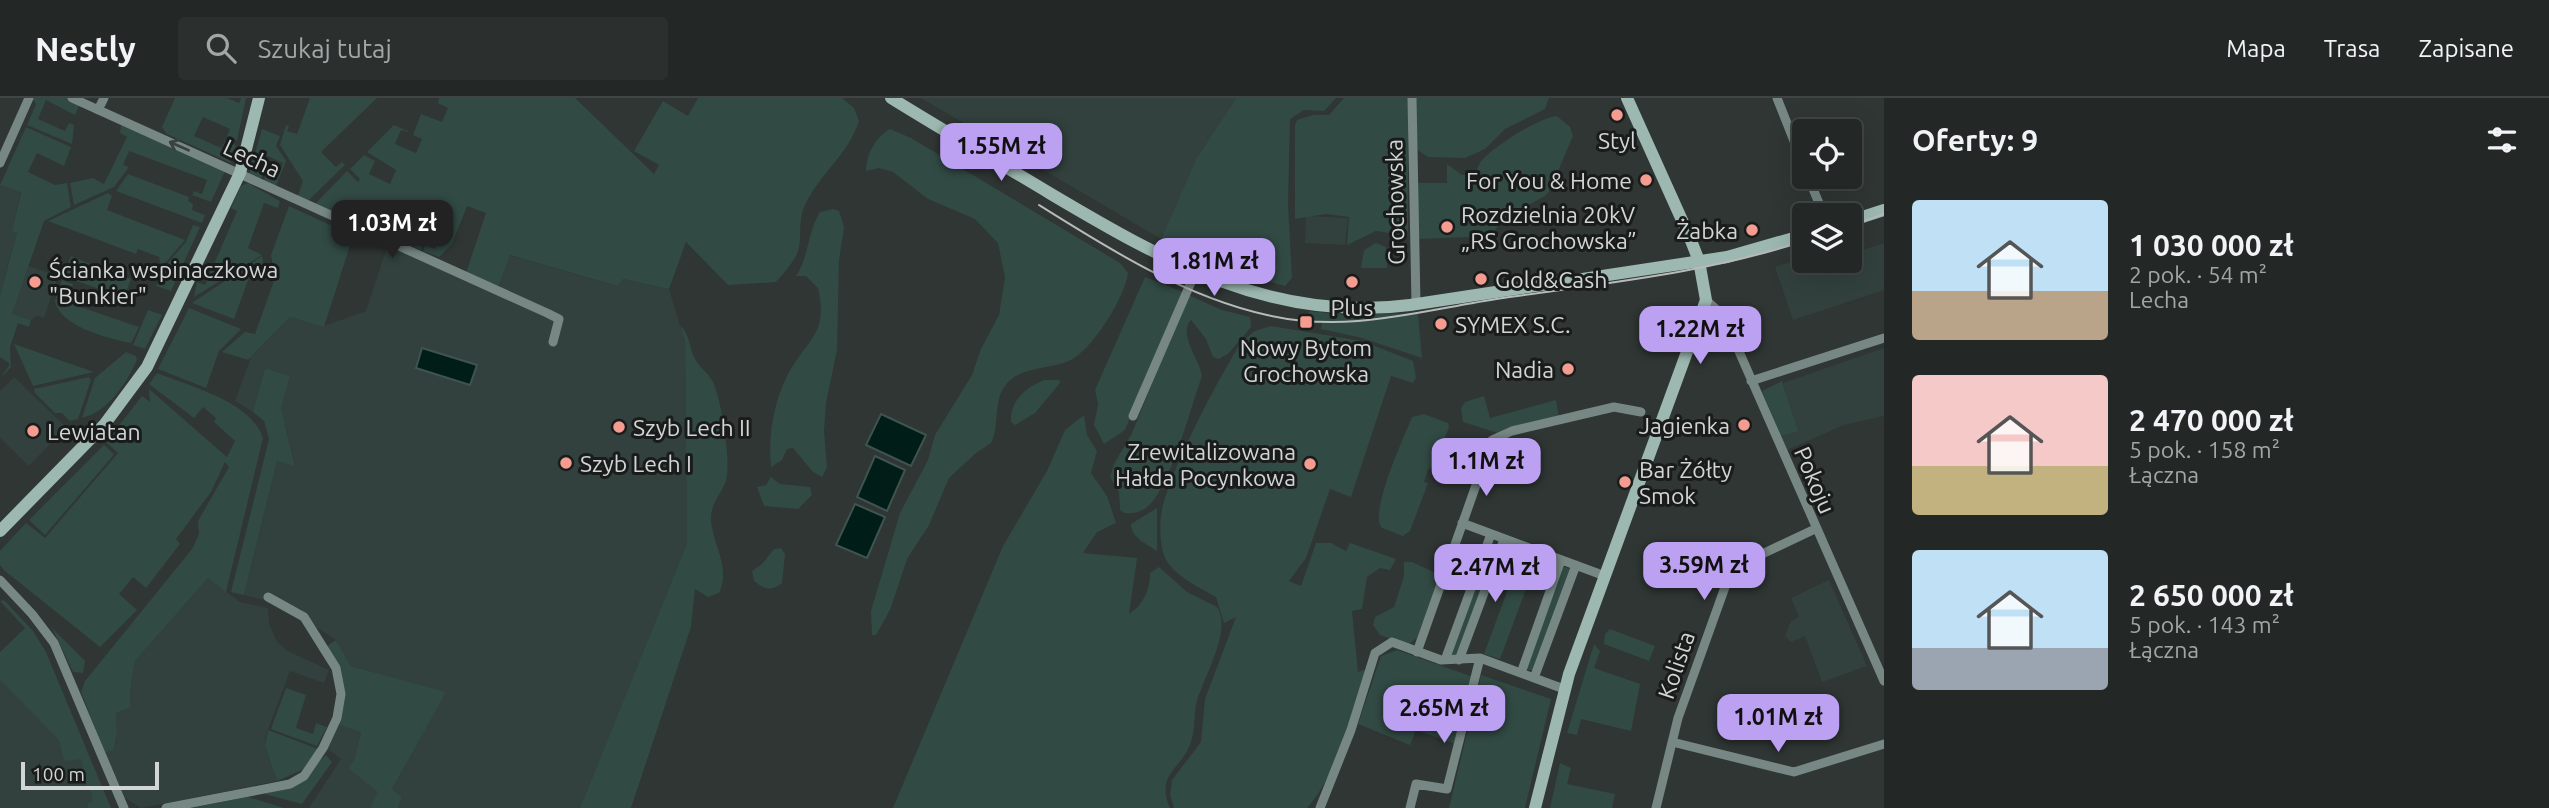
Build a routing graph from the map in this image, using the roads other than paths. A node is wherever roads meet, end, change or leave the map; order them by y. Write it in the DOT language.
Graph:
graph roads {
  1 [pos="29,98"];
  2 [pos="72,98"];
  3 [pos="104,98"];
  4 [pos="259,98"];
  5 [pos="891,98"];
  6 [pos="1412,98"];
  7 [pos="1627,98"];
  8 [pos="1777,98"];
  9 [pos="98,110"];
  10 [pos="1792,136"];
  11 [pos="0,163"];
  12 [pos="240,173"];
  13 [pos="1884,210"];
  14 [pos="1862,217"];
  15 [pos="1792,239"];
  16 [pos="1699,261"];
  17 [pos="1195,273"];
  18 [pos="1706,300"];
  19 [pos="1416,304"];
  20 [pos="1884,338"];
  21 [pos="553,342"];
  22 [pos="1751,381"];
  23 [pos="1641,412"];
  24 [pos="1133,416"];
  25 [pos="1462,523"];
  26 [pos="1815,530"];
  27 [pos="0,531"];
  28 [pos="1491,534"];
  29 [pos="1504,539"];
  30 [pos="1561,559"];
  31 [pos="1576,565"];
  32 [pos="1605,576"];
  33 [pos="0,580"];
  34 [pos="268,597"];
  35 [pos="1417,652"];
  36 [pos="1480,659"];
  37 [pos="1445,660"];
  38 [pos="1459,660"];
  39 [pos="1521,673"];
  40 [pos="1535,678"];
  41 [pos="1884,681"];
  42 [pos="1564,689"];
  43 [pos="1672,742"];
  44 [pos="1884,744"];
  45 [pos="124,808"];
  46 [pos="166,808"];
  47 [pos="1320,808"];
  48 [pos="1410,808"];
  49 [pos="1535,808"];
  50 [pos="1656,808"];
  1 -- 11 [label="street"];
  2 -- 9 [label="street, Lecha"];
  3 -- 9 [label="street"];
  4 -- 12 [label="street"];
  5 -- 17 [label="street"];
  6 -- 19 [label="street, Grochowska"];
  7 -- 16 [label="street"];
  8 -- 10 [label="street"];
  12 -- 9 [label="street, Lecha, one-way"];
  12 -- 21 [label="street, Lecha"];
  12 -- 27 [label="street"];
  13 -- 14 [label="street"];
  15 -- 16 [label="street"];
  16 -- 18 [label="street"];
  16 -- 19 [label="street"];
  17 -- 19 [label="street"];
  17 -- 24 [label="street"];
  18 -- 22 [label="street, Pokoju"];
  18 -- 32 [label="street"];
  20 -- 22 [label="street"];
  22 -- 26 [label="street, Pokoju"];
  23 -- 25 [label="street"];
  25 -- 28 [label="street"];
  25 -- 35 [label="street"];
  26 -- 41 [label="street, Pokoju"];
  26 -- 43 [label="street, Kolista"];
  28 -- 29 [label="street"];
  28 -- 37 [label="street"];
  29 -- 30 [label="street"];
  29 -- 38 [label="street"];
  30 -- 31 [label="street"];
  30 -- 39 [label="street"];
  31 -- 32 [label="street"];
  31 -- 40 [label="street"];
  32 -- 42 [label="street"];
  33 -- 45 [label="street"];
  34 -- 46 [label="street"];
  35 -- 37 [label="street"];
  35 -- 47 [label="street"];
  36 -- 38 [label="street"];
  36 -- 39 [label="street"];
  36 -- 48 [label="street"];
  37 -- 38 [label="street"];
  39 -- 40 [label="street"];
  40 -- 42 [label="street"];
  42 -- 49 [label="street"];
  43 -- 44 [label="street"];
  43 -- 50 [label="street, Kolista"];
}
